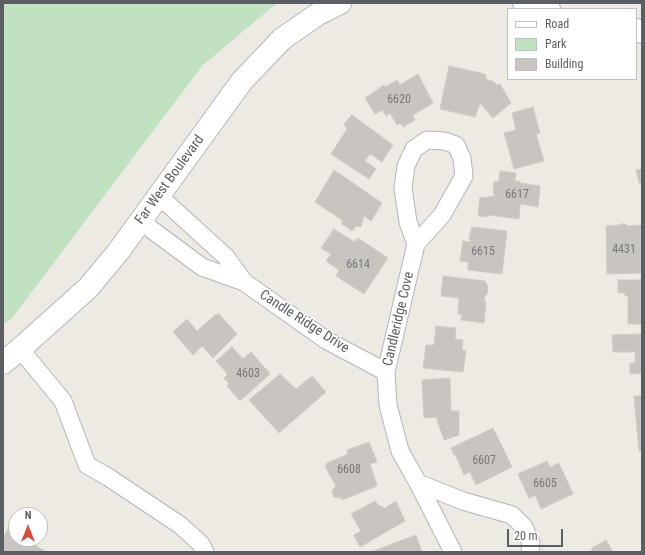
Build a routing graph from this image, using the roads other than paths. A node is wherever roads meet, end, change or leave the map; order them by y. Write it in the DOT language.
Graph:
graph roads {
  1 [pos="340,3"];
  2 [pos="524,3"];
  3 [pos="545,8"];
  4 [pos="158,196"];
  5 [pos="140,221"];
  6 [pos="416,244"];
  7 [pos="244,282"];
  8 [pos="20,349"];
  9 [pos="3,363"];
  10 [pos="386,372"];
  11 [pos="418,483"];
  12 [pos="205,552"];
  13 [pos="453,552"];
  14 [pos="530,552"];
  1 -- 4 [label="street, Far West Boulevard"];
  2 -- 3 [label="street"];
  4 -- 5 [label="street, Far West Boulevard"];
  4 -- 7 [label="street, Candle Ridge Drive"];
  5 -- 7 [label="street, Candle Ridge Drive"];
  5 -- 8 [label="street, Far West Boulevard"];
  6 -- 6 [label="street, Candleridge Cove"];
  6 -- 10 [label="street, Candleridge Cove"];
  7 -- 10 [label="street, Candle Ridge Drive"];
  8 -- 9 [label="street, Far West Boulevard"];
  8 -- 12 [label="street"];
  10 -- 11 [label="street, Candleridge Cove"];
  11 -- 13 [label="street, Candleridge Cove"];
  11 -- 14 [label="street"];
}
